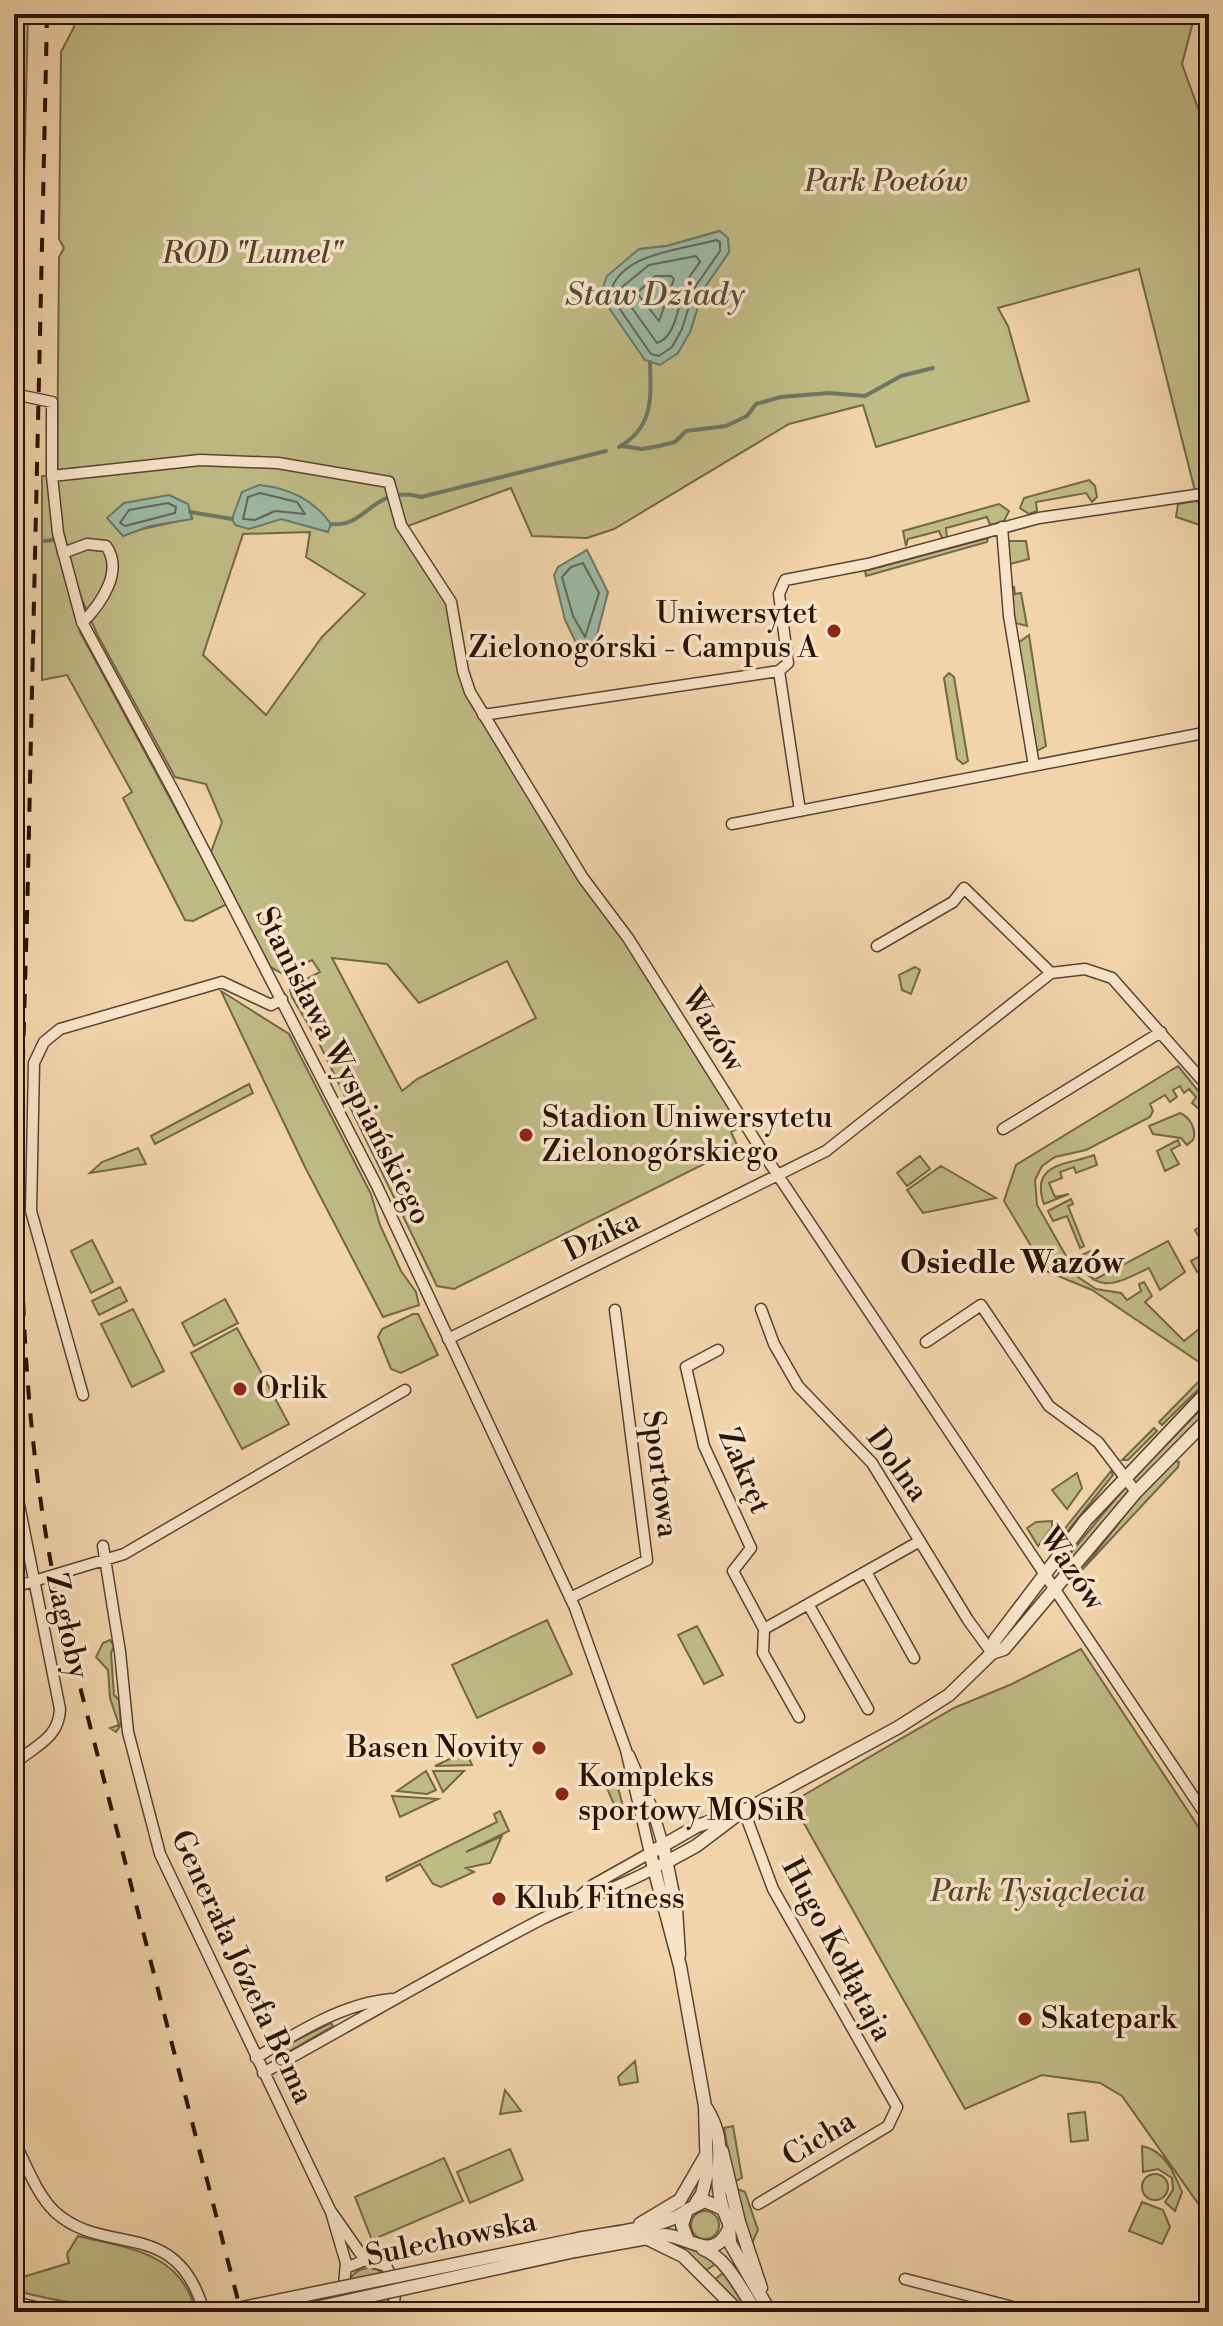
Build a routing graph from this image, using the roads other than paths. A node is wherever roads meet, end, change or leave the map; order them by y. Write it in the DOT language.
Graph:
graph roads {
  1 [pos="14,394"];
  2 [pos="52,476"];
  3 [pos="1209,493"];
  4 [pos="1002,527"];
  5 [pos="63,553"];
  6 [pos="82,623"];
  7 [pos="779,671"];
  8 [pos="483,715"];
  9 [pos="1209,732"];
  10 [pos="1034,766"];
  11 [pos="800,811"];
  12 [pos="732,824"];
  13 [pos="877,946"];
  14 [pos="1051,973"];
  15 [pos="282,999"];
  16 [pos="1161,1032"];
  17 [pos="1209,1088"];
  18 [pos="1003,1129"];
  19 [pos="777,1176"];
  20 [pos="761,1309"];
  21 [pos="615,1310"];
  22 [pos="448,1339"];
  23 [pos="926,1342"];
  24 [pos="718,1350"];
  25 [pos="405,1390"];
  26 [pos="1209,1390"];
  27 [pos="83,1395"];
  28 [pos="1209,1418"];
  29 [pos="1124,1476"];
  30 [pos="14,1480"];
  31 [pos="1136,1492"];
  32 [pos="920,1541"];
  33 [pos="103,1546"];
  34 [pos="105,1561"];
  35 [pos="866,1572"];
  36 [pos="1044,1573"];
  37 [pos="31,1580"];
  38 [pos="1056,1586"];
  39 [pos="14,1587"];
  40 [pos="570,1598"];
  41 [pos="808,1604"];
  42 [pos="764,1629"];
  43 [pos="992,1653"];
  44 [pos="914,1658"];
  45 [pos="868,1709"];
  46 [pos="799,1717"];
  47 [pos="626,1750"];
  48 [pos="14,1764"];
  49 [pos="742,1812"];
  50 [pos="1209,1820"];
  51 [pos="663,1845"];
  52 [pos="650,1853"];
  53 [pos="667,1862"];
  54 [pos="653,1869"];
  55 [pos="569,1906"];
  56 [pos="680,1966"];
  57 [pos="392,1999"];
  58 [pos="256,2058"];
  59 [pos="263,2073"];
  60 [pos="705,2106"];
  61 [pos="897,2107"];
  62 [pos="14,2141"];
  63 [pos="722,2151"];
  64 [pos="706,2155"];
  65 [pos="758,2204"];
  66 [pos="691,2207"];
  67 [pos="723,2209"];
  68 [pos="330,2210"];
  69 [pos="728,2231"];
  70 [pos="641,2232"];
  71 [pos="688,2241"];
  72 [pos="574,2245"];
  73 [pos="700,2248"];
  74 [pos="365,2260"];
  75 [pos="346,2268"];
  76 [pos="905,2279"];
  77 [pos="763,2299"];
  78 [pos="14,2303"];
  79 [pos="52,2312"];
  80 [pos="204,2312"];
  81 [pos="223,2312"];
  82 [pos="297,2312"];
  83 [pos="352,2312"];
  84 [pos="393,2312"];
  85 [pos="739,2312"];
  86 [pos="756,2312"];
  87 [pos="770,2312"];
  88 [pos="1032,2312"];
  1 -- 2 [label="street, Stanisława Wyspiańskiego"];
  2 -- 5 [label="street, Stanisława Wyspiańskiego"];
  2 -- 8 [label="street, Wazów"];
  3 -- 4 [label="street"];
  4 -- 7 [label="street"];
  4 -- 10 [label="street"];
  5 -- 6 [label="street, Stanisława Wyspiańskiego"];
  5 -- 6 [label="street"];
  6 -- 15 [label="street, Stanisława Wyspiańskiego"];
  7 -- 8 [label="street"];
  7 -- 11 [label="street"];
  8 -- 19 [label="street, Wazów"];
  9 -- 10 [label="street"];
  10 -- 11 [label="street"];
  11 -- 12 [label="street"];
  13 -- 14 [label="street"];
  14 -- 16 [label="street"];
  14 -- 19 [label="street, Dzika"];
  15 -- 22 [label="street, Stanisława Wyspiańskiego"];
  15 -- 27 [label="street"];
  16 -- 17 [label="street"];
  16 -- 18 [label="street"];
  19 -- 22 [label="street, Dzika"];
  19 -- 36 [label="street, Wazów"];
  20 -- 32 [label="street, Dolna"];
  21 -- 40 [label="street, Sportowa"];
  22 -- 40 [label="street, Stanisława Wyspiańskiego"];
  23 -- 29 [label="street"];
  24 -- 42 [label="street, Zakręt"];
  25 -- 34 [label="street"];
  26 -- 29 [label="street"];
  28 -- 31 [label="street"];
  29 -- 31 [label="street"];
  29 -- 36 [label="street"];
  30 -- 37 [label="street, Zagłoby"];
  31 -- 38 [label="street"];
  32 -- 35 [label="street"];
  32 -- 43 [label="street, Dolna"];
  33 -- 34 [label="street, Generała Józefa Bema"];
  34 -- 37 [label="street"];
  34 -- 58 [label="street, Generała Józefa Bema"];
  35 -- 41 [label="street"];
  35 -- 44 [label="street"];
  36 -- 38 [label="street, Wazów"];
  36 -- 43 [label="street"];
  37 -- 39 [label="street"];
  37 -- 48 [label="street, Zagłoby"];
  38 -- 43 [label="street"];
  38 -- 50 [label="street, Wazów"];
  40 -- 47 [label="street, Stanisława Wyspiańskiego"];
  41 -- 42 [label="street"];
  41 -- 45 [label="street"];
  42 -- 46 [label="street"];
  43 -- 49 [label="street"];
  47 -- 51 [label="street, Stanisława Wyspiańskiego"];
  47 -- 52 [label="street, Stanisława Wyspiańskiego"];
  49 -- 51 [label="street"];
  49 -- 53 [label="street"];
  49 -- 61 [label="street, Hugo Kołłątaja"];
  51 -- 52 [label="street"];
  51 -- 53 [label="street, Stanisława Wyspiańskiego"];
  52 -- 54 [label="street, Stanisława Wyspiańskiego"];
  52 -- 55 [label="street"];
  53 -- 54 [label="street"];
  53 -- 56 [label="street, Stanisława Wyspiańskiego"];
  54 -- 55 [label="street"];
  54 -- 56 [label="street, Stanisława Wyspiańskiego"];
  55 -- 57 [label="street"];
  56 -- 60 [label="street, Stanisława Wyspiańskiego"];
  57 -- 58 [label="street"];
  57 -- 59 [label="street"];
  58 -- 59 [label="street, Generała Józefa Bema"];
  59 -- 68 [label="street, Generała Józefa Bema"];
  60 -- 63 [label="street, Stanisława Wyspiańskiego"];
  60 -- 64 [label="street, Stanisława Wyspiańskiego"];
  61 -- 65 [label="street, Cicha"];
  62 -- 80 [label="street"];
  63 -- 67 [label="street, Stanisława Wyspiańskiego"];
  63 -- 77 [label="street"];
  64 -- 66 [label="street, Stanisława Wyspiańskiego"];
  64 -- 70 [label="street"];
  66 -- 67 [label="street"];
  66 -- 70 [label="street, Sulechowska"];
  66 -- 71 [label="street"];
  67 -- 69 [label="street"];
  68 -- 74 [label="street, Generała Józefa Bema"];
  68 -- 75 [label="street, Generała Józefa Bema"];
  69 -- 73 [label="street"];
  69 -- 77 [label="street"];
  70 -- 71 [label="street, Sulechowska"];
  70 -- 72 [label="street, Sulechowska"];
  70 -- 85 [label="street"];
  71 -- 73 [label="street"];
  72 -- 81 [label="street, Sulechowska, bridge"];
  72 -- 82 [label="street, Sulechowska, bridge"];
  73 -- 86 [label="street"];
  74 -- 75 [label="street"];
  74 -- 84 [label="street, Generała Józefa Bema"];
  75 -- 83 [label="street, Generała Józefa Bema"];
  76 -- 88 [label="street"];
  77 -- 87 [label="street"];
  78 -- 79 [label="street"];
}
